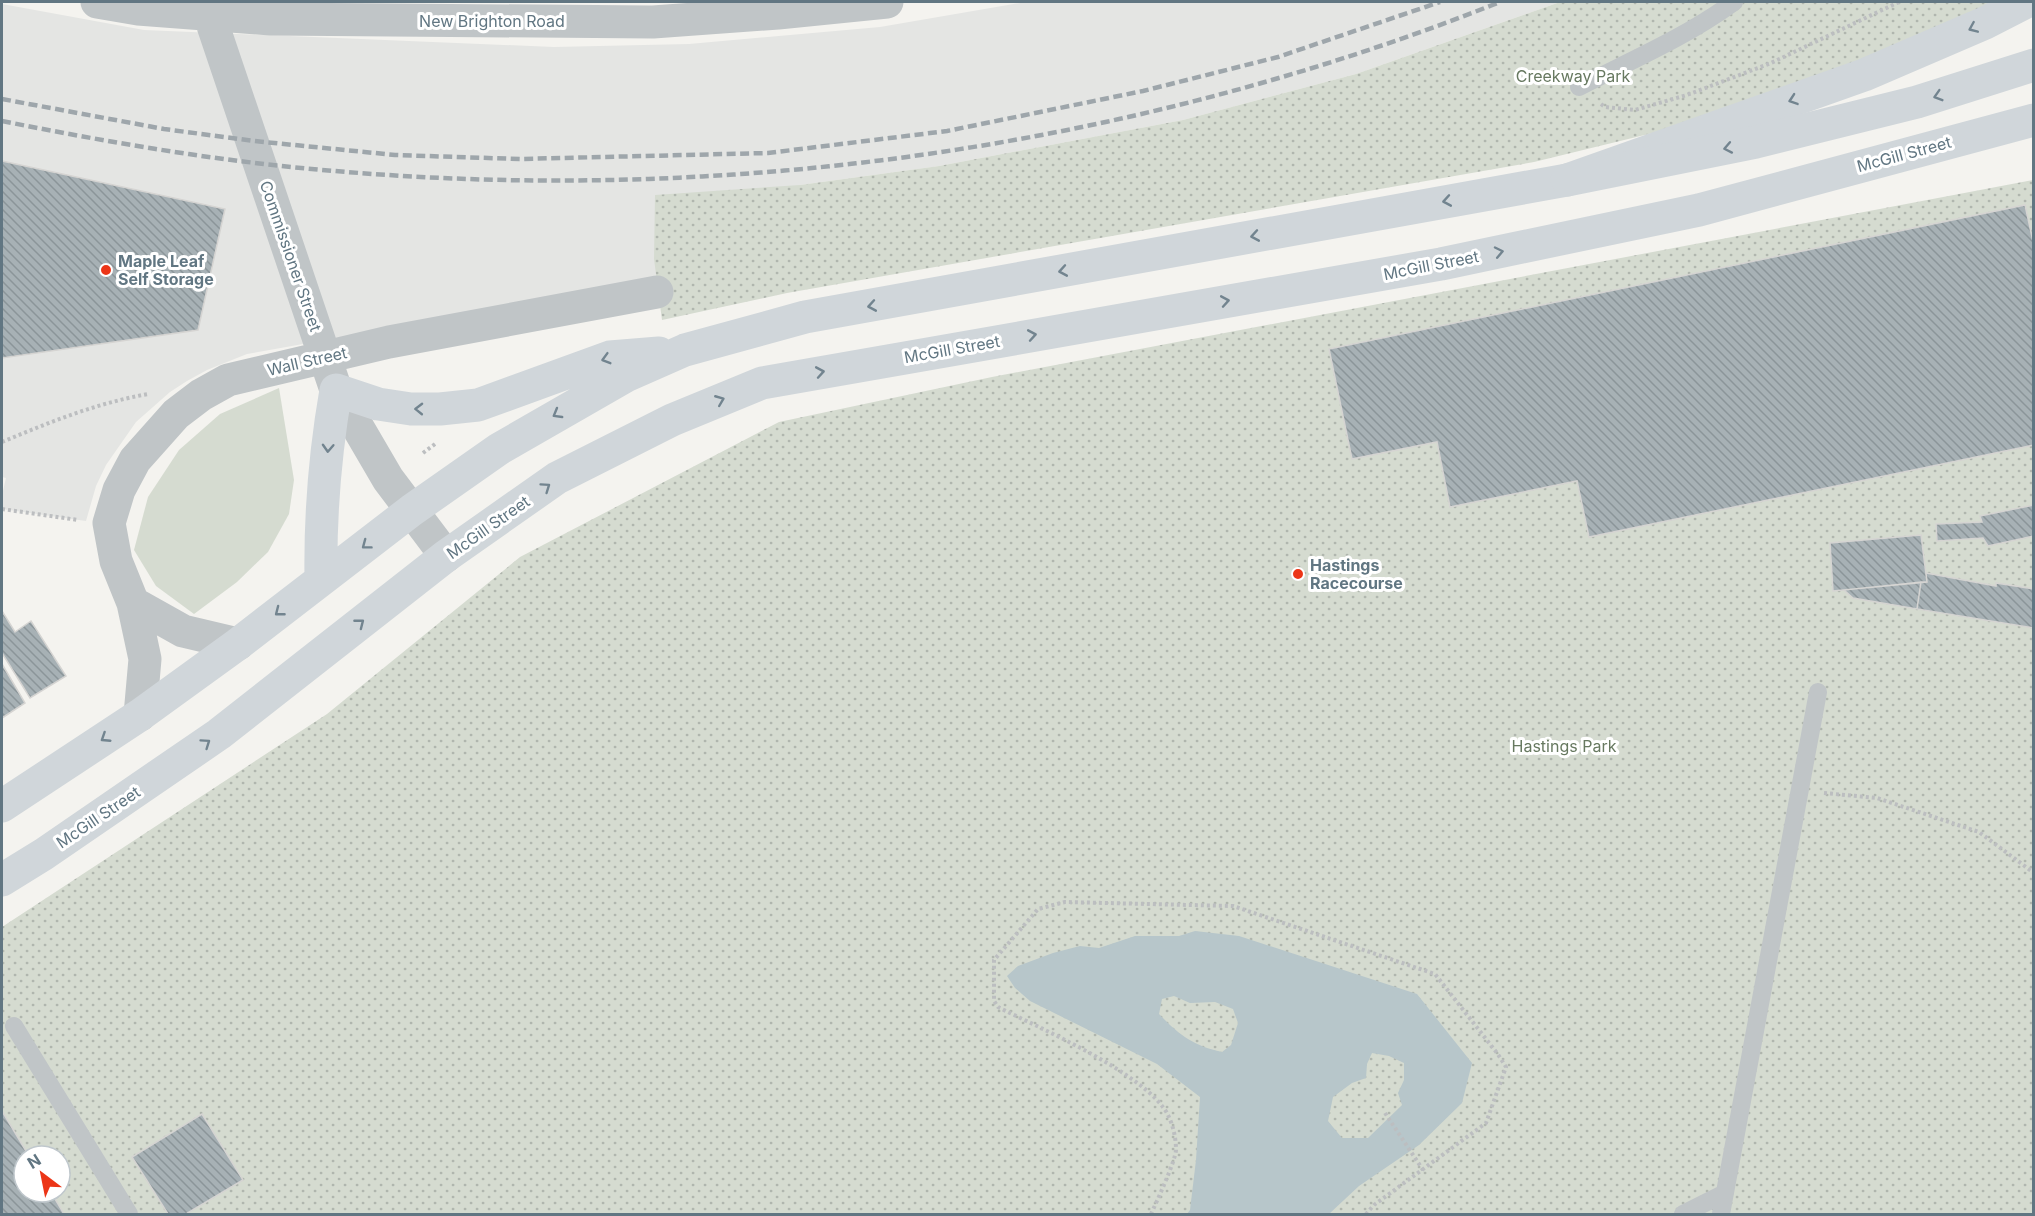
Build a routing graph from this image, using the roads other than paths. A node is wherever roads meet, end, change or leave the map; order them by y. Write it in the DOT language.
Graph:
graph roads {
  1 [pos="97,2"];
  2 [pos="205,2"];
  3 [pos="887,2"];
  4 [pos="1734,2"];
  5 [pos="2026,2"];
  6 [pos="561,11"];
  7 [pos="2034,66"];
  8 [pos="1579,87"];
  9 [pos="2034,120"];
  10 [pos="1567,180"];
  11 [pos="657,292"];
  12 [pos="685,350"];
  13 [pos="336,390"];
  14 [pos="412,510"];
  15 [pos="446,556"];
  16 [pos="321,580"];
  17 [pos="133,603"];
  18 [pos="238,644"];
  19 [pos="1818,692"];
  20 [pos="140,715"];
  21 [pos="2,806"];
  22 [pos="2,880"];
  23 [pos="14,1026"];
  24 [pos="1725,1193"];
  25 [pos="129,1215"];
  26 [pos="1683,1215"];
  27 [pos="1721,1215"];
  1 -- 6 [label="street, New Brighton Road"];
  2 -- 13 [label="street, Commissioner Street"];
  3 -- 6 [label="street, New Brighton Road"];
  4 -- 8 [label="lane"];
  5 -- 10 [label="main road, one-way"];
  7 -- 10 [label="main road, one-way"];
  15 -- 9 [label="main road, McGill Street, one-way"];
  10 -- 12 [label="main road, one-way"];
  11 -- 17 [label="street, Wall Street"];
  12 -- 13 [label="main road, one-way"];
  12 -- 14 [label="main road, one-way"];
  13 -- 14 [label="street, Commissioner Street"];
  13 -- 16 [label="main road, one-way"];
  14 -- 15 [label="street, Commissioner Street"];
  14 -- 16 [label="main road, one-way"];
  22 -- 15 [label="main road, McGill Street, one-way"];
  16 -- 18 [label="main road, one-way"];
  17 -- 18 [label="street"];
  17 -- 20 [label="street, Wall Street"];
  18 -- 20 [label="main road"];
  19 -- 24 [label="lane"];
  20 -- 21 [label="main road, one-way"];
  23 -- 25 [label="lane"];
  24 -- 26 [label="lane"];
  24 -- 27 [label="lane"];
}
